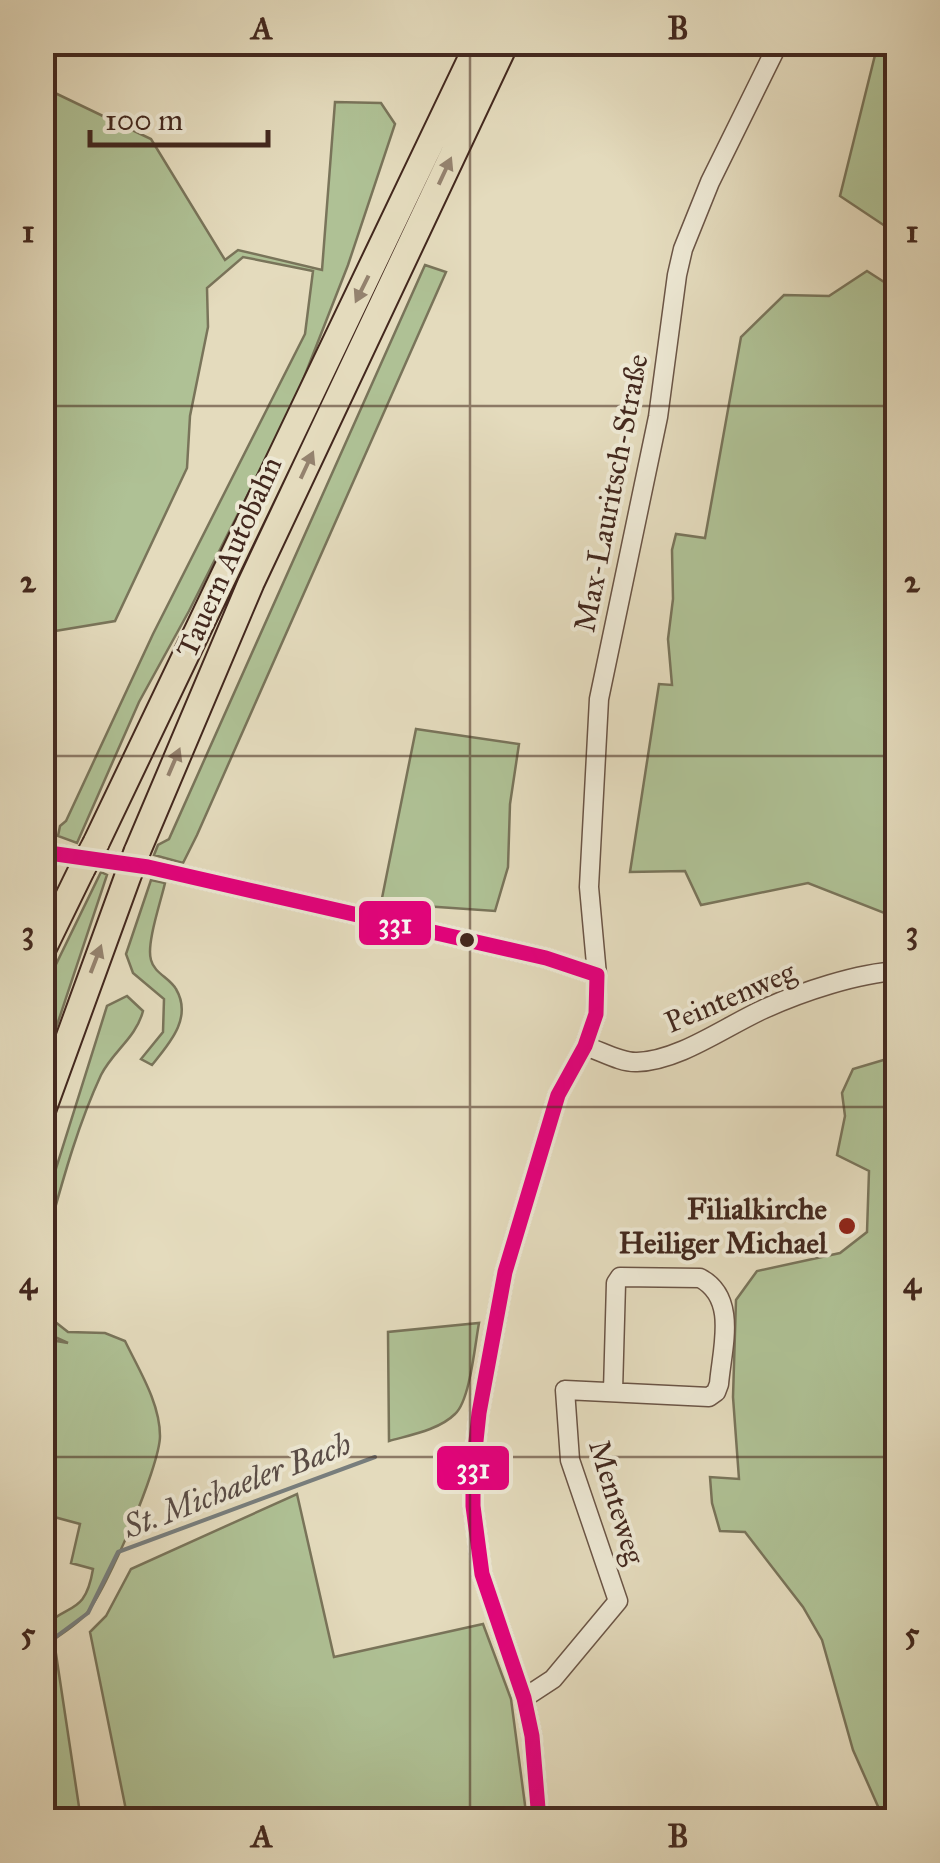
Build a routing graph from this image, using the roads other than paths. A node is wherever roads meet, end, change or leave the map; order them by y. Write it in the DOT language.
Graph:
graph roads {
  1 [pos="480,42"];
  2 [pos="506,42"];
  3 [pos="779,42"];
  4 [pos="42,852"];
  5 [pos="42,951"];
  6 [pos="898,971"];
  7 [pos="597,976"];
  8 [pos="585,1046"];
  9 [pos="42,1112"];
  10 [pos="613,1391"];
  11 [pos="524,1698"];
  12 [pos="539,1820"];
  1 -- 5 [label="highway, Tauern Autobahn, one-way, bridge"];
  9 -- 2 [label="highway, Tauern Autobahn, one-way"];
  3 -- 7 [label="street, Max-Lauritsch-Straße"];
  4 -- 7 [label="street"];
  6 -- 8 [label="street, Peintenweg"];
  7 -- 8 [label="street, Max-Lauritsch-Straße"];
  8 -- 11 [label="street, Max-Lauritsch-Straße"];
  10 -- 10 [label="street, Menteweg"];
  10 -- 11 [label="street, Menteweg"];
  11 -- 12 [label="street, Max-Lauritsch-Straße"];
}
